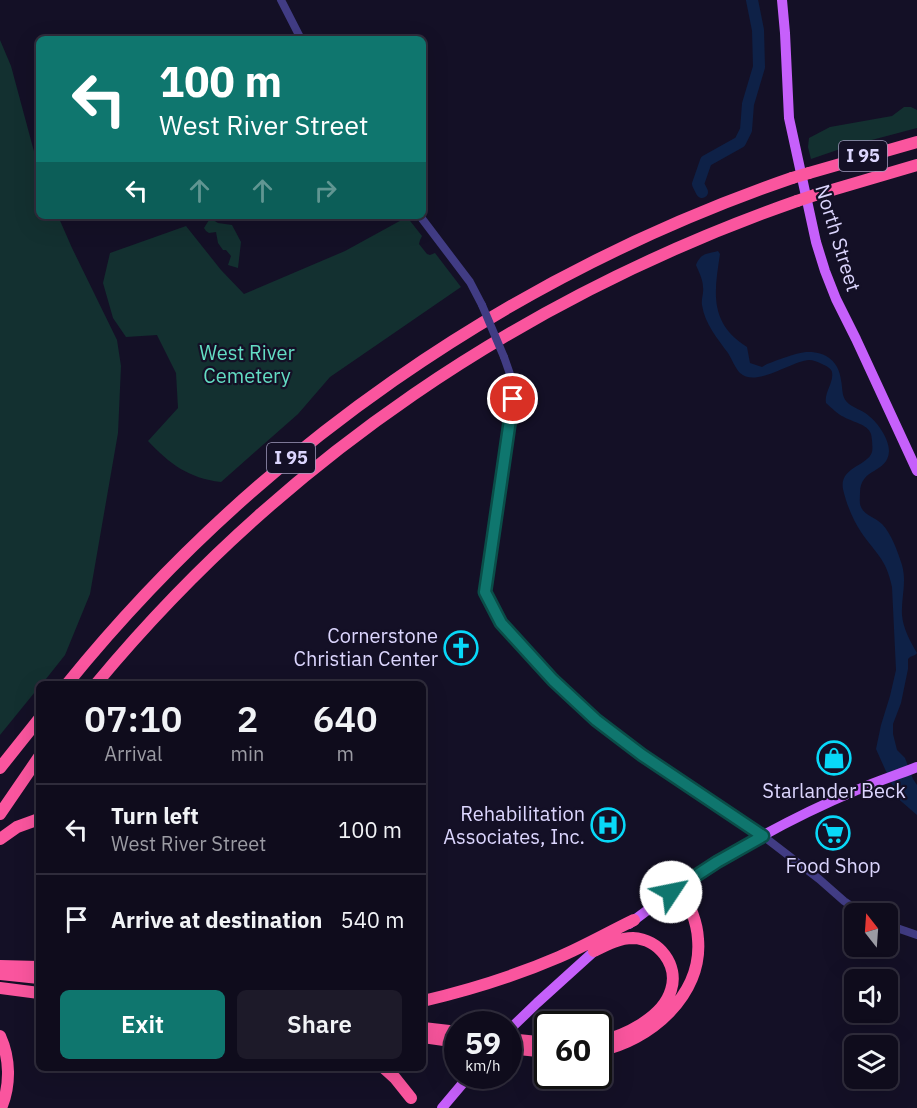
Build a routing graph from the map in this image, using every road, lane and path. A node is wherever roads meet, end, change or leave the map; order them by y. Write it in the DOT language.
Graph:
graph roads {
  1 [pos="281,0"];
  2 [pos="782,0"];
  3 [pos="300,36"];
  4 [pos="917,142"];
  5 [pos="917,165"];
  6 [pos="422,219"];
  7 [pos="917,471"];
  8 [pos="69,681"];
  9 [pos="99,681"];
  10 [pos="36,723"];
  11 [pos="31,730"];
  12 [pos="36,761"];
  13 [pos="917,767"];
  14 [pos="0,768"];
  15 [pos="0,773"];
  16 [pos="0,813"];
  17 [pos="36,820"];
  18 [pos="763,836"];
  19 [pos="0,839"];
  20 [pos="679,887"];
  21 [pos="847,903"];
  22 [pos="634,920"];
  23 [pos="898,928"];
  24 [pos="917,935"];
  25 [pos="594,951"];
  26 [pos="0,966"];
  27 [pos="36,967"];
  28 [pos="0,974"];
  29 [pos="36,978"];
  30 [pos="0,988"];
  31 [pos="36,993"];
  32 [pos="426,1000"];
  33 [pos="522,1017"];
  34 [pos="426,1028"];
  35 [pos="444,1030"];
  36 [pos="0,1036"];
  37 [pos="426,1037"];
  38 [pos="612,1037"];
  39 [pos="444,1040"];
  40 [pos="522,1044"];
  41 [pos="534,1045"];
  42 [pos="527,1046"];
  43 [pos="522,1047"];
  44 [pos="612,1047"];
  45 [pos="534,1048"];
  46 [pos="387,1071"];
  47 [pos="458,1089"];
  48 [pos="412,1103"];
  49 [pos="1,1108"];
  50 [pos="442,1108"];
  1 -- 3 [label="street"];
  2 -- 7 [label="main road, North Street"];
  4 -- 8 [label="highway, I 95, bridge"];
  5 -- 9 [label="highway, I 95, bridge"];
  6 -- 18 [label="street, bridge"];
  10 -- 11 [label="highway"];
  11 -- 14 [label="highway"];
  11 -- 15 [label="highway"];
  12 -- 16 [label="highway"];
  13 -- 18 [label="main road"];
  17 -- 19 [label="highway"];
  18 -- 20 [label="main road"];
  18 -- 21 [label="street"];
  20 -- 22 [label="main road"];
  20 -- 44 [label="highway"];
  22 -- 25 [label="main road"];
  22 -- 32 [label="highway"];
  23 -- 24 [label="street"];
  25 -- 33 [label="main road"];
  25 -- 38 [label="highway"];
  26 -- 27 [label="highway"];
  28 -- 29 [label="highway"];
  30 -- 31 [label="highway"];
  34 -- 35 [label="highway"];
  36 -- 49 [label="highway"];
  37 -- 39 [label="highway"];
  40 -- 42 [label="highway"];
  41 -- 42 [label="highway"];
  42 -- 43 [label="highway"];
  42 -- 45 [label="highway"];
  46 -- 48 [label="highway"];
  47 -- 50 [label="main road"];
}
